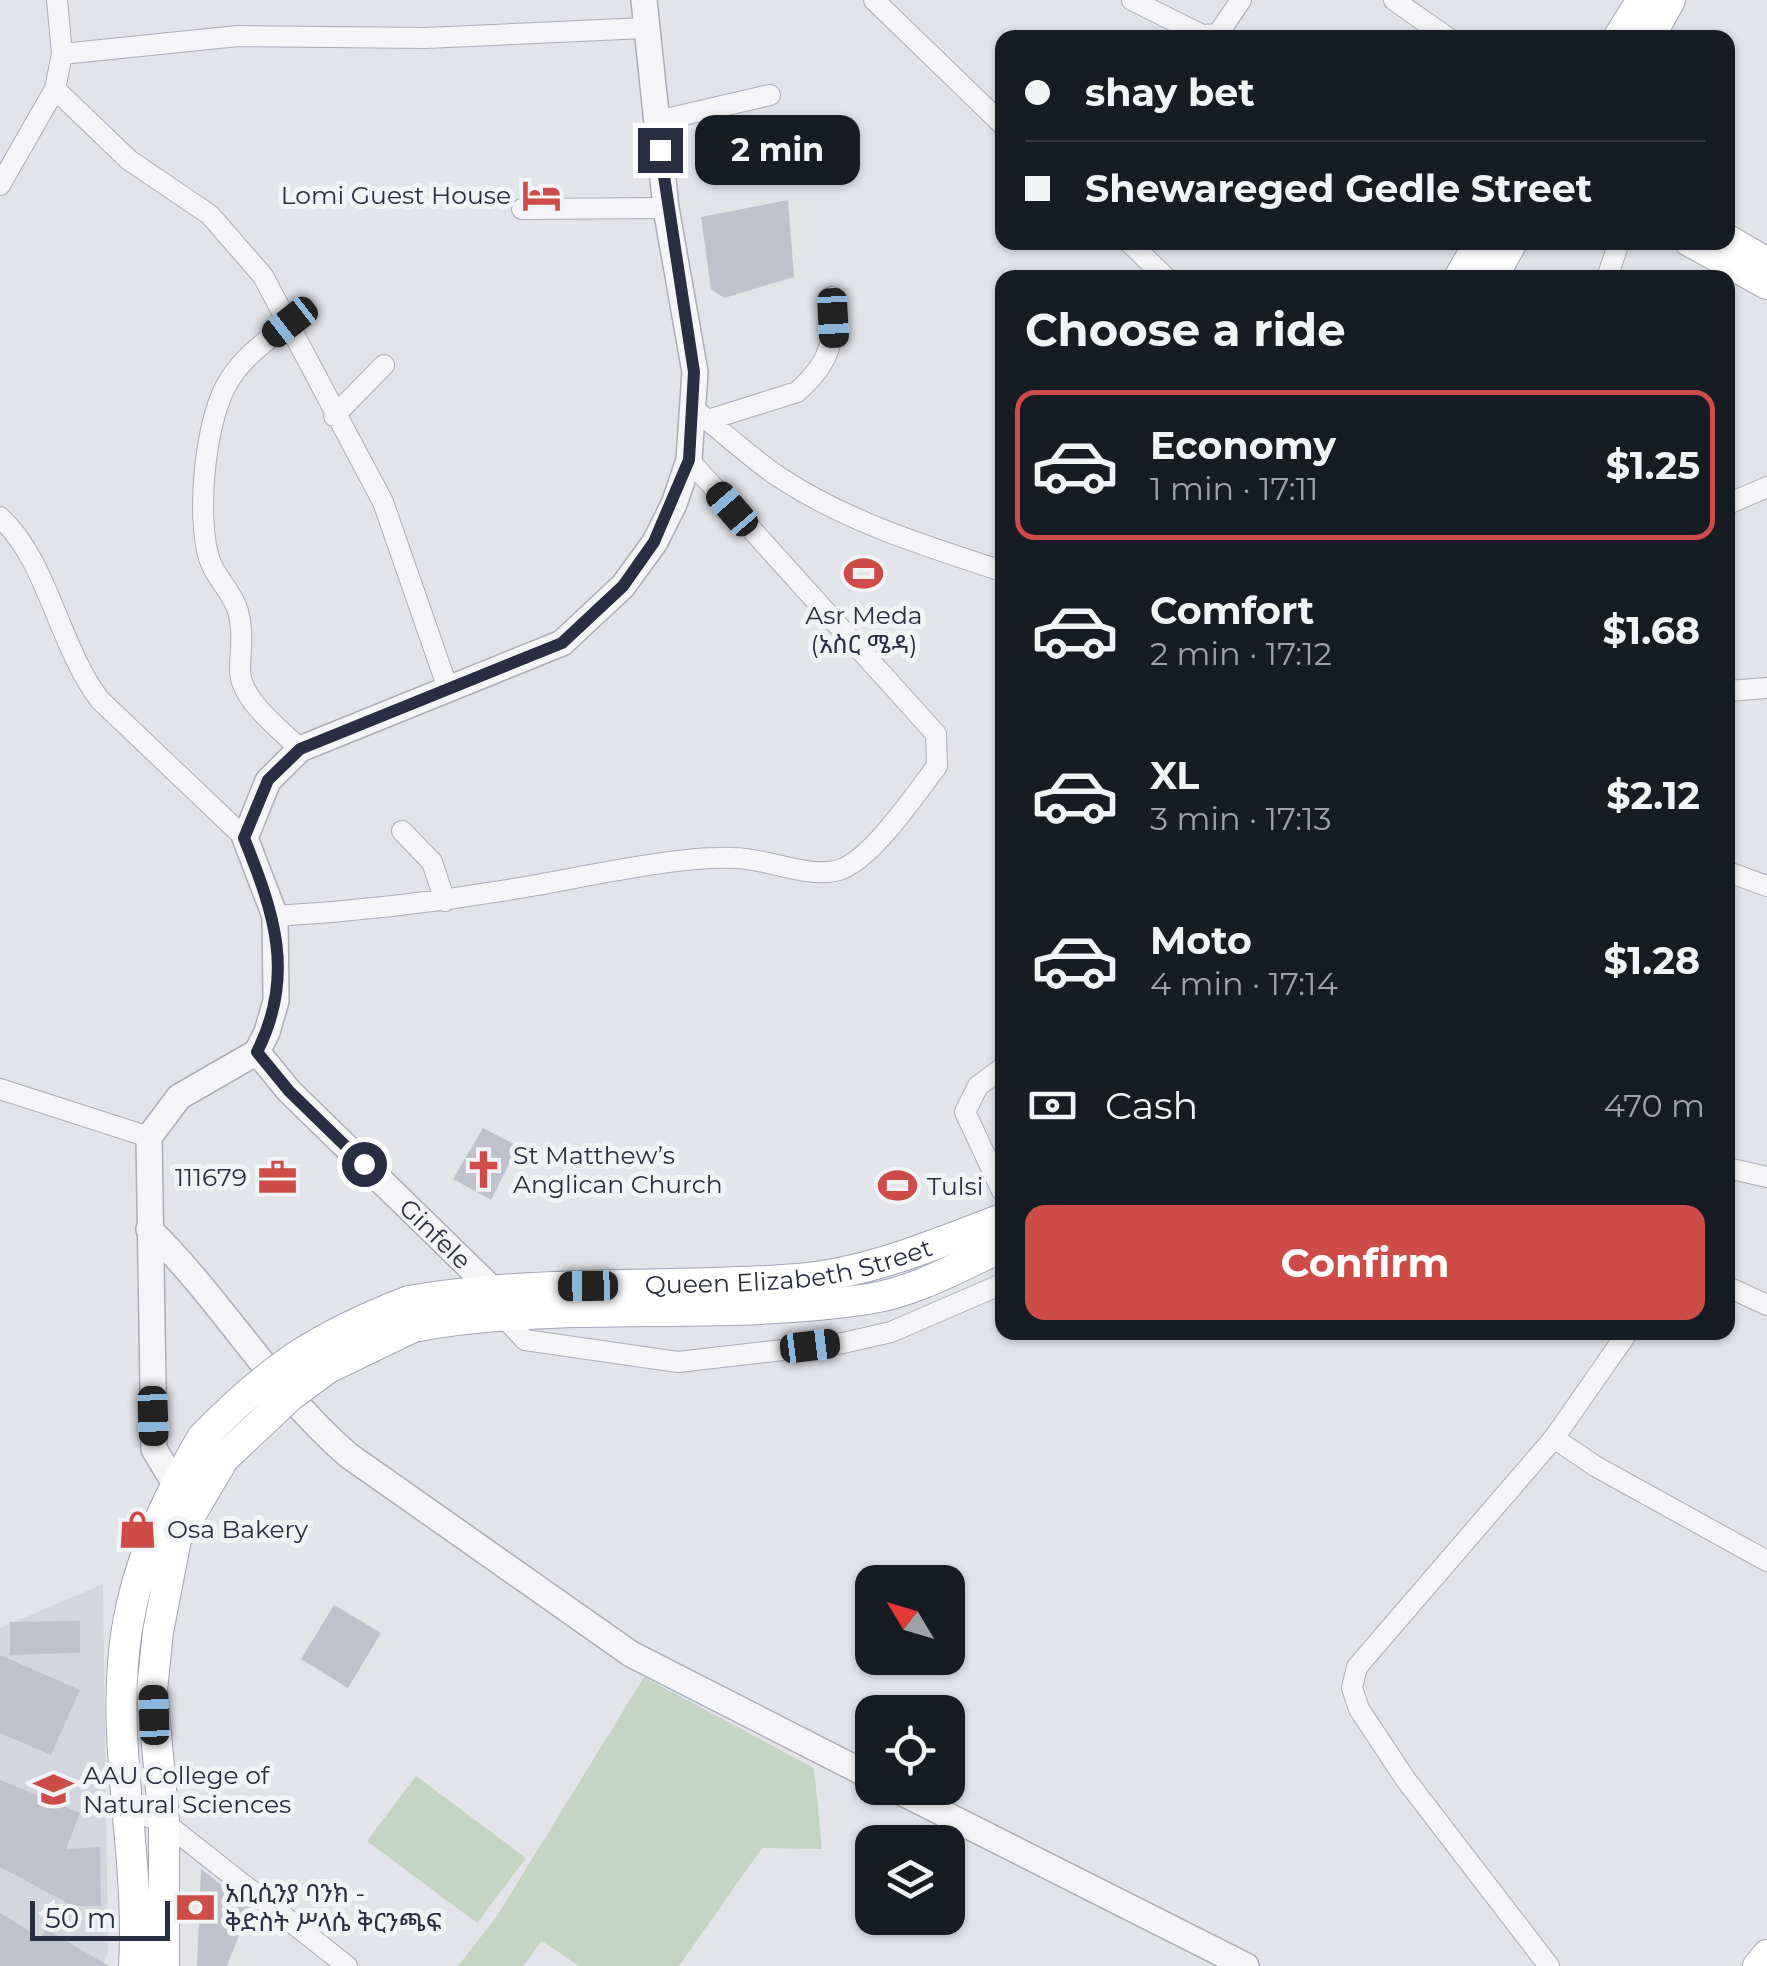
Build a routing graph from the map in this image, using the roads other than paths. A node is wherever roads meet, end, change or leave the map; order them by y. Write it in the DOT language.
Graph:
graph roads {
  1 [pos="56,0"];
  2 [pos="644,0"];
  3 [pos="874,0"];
  4 [pos="1132,0"];
  5 [pos="1241,0"];
  6 [pos="1394,0"];
  7 [pos="1642,0"];
  8 [pos="1670,0"];
  9 [pos="645,28"];
  10 [pos="1192,30"];
  11 [pos="1224,30"];
  12 [pos="1437,30"];
  13 [pos="1623,30"];
  14 [pos="1653,30"];
  15 [pos="62,54"];
  16 [pos="55,89"];
  17 [pos="770,95"];
  18 [pos="995,117"];
  19 [pos="657,120"];
  20 [pos="2,177"];
  21 [pos="666,208"];
  22 [pos="522,209"];
  23 [pos="1137,250"];
  24 [pos="1703,250"];
  25 [pos="1158,270"];
  26 [pos="1767,286"];
  27 [pos="832,297"];
  28 [pos="290,322"];
  29 [pos="384,365"];
  30 [pos="701,414"];
  31 [pos="334,416"];
  32 [pos="689,460"];
  33 [pos="1767,487"];
  34 [pos="1735,501"];
  35 [pos="0,517"];
  36 [pos="995,568"];
  37 [pos="447,686"];
  38 [pos="1767,688"];
  39 [pos="1735,690"];
  40 [pos="300,749"];
  41 [pos="402,830"];
  42 [pos="244,838"];
  43 [pos="1735,874"];
  44 [pos="1765,883"];
  45 [pos="444,901"];
  46 [pos="275,916"];
  47 [pos="257,1052"];
  48 [pos="995,1073"];
  49 [pos="0,1089"];
  50 [pos="149,1137"];
  51 [pos="1735,1170"];
  52 [pos="995,1177"];
  53 [pos="1767,1178"];
  54 [pos="995,1222"];
  55 [pos="149,1229"];
  56 [pos="995,1250"];
  57 [pos="995,1287"];
  58 [pos="1735,1290"];
  59 [pos="496,1300"];
  60 [pos="1767,1305"];
  61 [pos="1622,1340"];
  62 [pos="1554,1438"];
  63 [pos="213,1448"];
  64 [pos="175,1484"];
  65 [pos="1767,1562"];
  66 [pos="855,1768"];
  67 [pos="926,1805"];
  68 [pos="129,1811"];
  69 [pos="164,1822"];
  70 [pos="1767,1954"];
  71 [pos="134,1966"];
  72 [pos="164,1966"];
  73 [pos="347,1966"];
  74 [pos="1246,1966"];
  75 [pos="1549,1966"];
  76 [pos="1757,1966"];
  1 -- 15 [label="street"];
  2 -- 9 [label="street"];
  3 -- 18 [label="street"];
  4 -- 10 [label="street"];
  5 -- 11 [label="street"];
  6 -- 12 [label="street"];
  7 -- 13 [label="main road"];
  8 -- 14 [label="main road"];
  9 -- 15 [label="street"];
  9 -- 19 [label="street"];
  15 -- 16 [label="street"];
  16 -- 20 [label="street"];
  16 -- 28 [label="street"];
  17 -- 19 [label="street"];
  19 -- 21 [label="street"];
  21 -- 22 [label="street"];
  21 -- 30 [label="street"];
  23 -- 25 [label="street"];
  24 -- 26 [label="main road"];
  27 -- 30 [label="street"];
  28 -- 31 [label="street"];
  28 -- 40 [label="street"];
  29 -- 31 [label="street"];
  30 -- 32 [label="street"];
  30 -- 36 [label="street"];
  31 -- 37 [label="street"];
  32 -- 37 [label="street"];
  32 -- 45 [label="street"];
  33 -- 34 [label="street"];
  35 -- 42 [label="street"];
  37 -- 40 [label="street"];
  38 -- 39 [label="street"];
  40 -- 42 [label="street"];
  41 -- 45 [label="street"];
  42 -- 46 [label="street"];
  43 -- 44 [label="street"];
  45 -- 46 [label="street"];
  46 -- 47 [label="street"];
  47 -- 50 [label="street"];
  47 -- 59 [label="street, Ginfele"];
  48 -- 52 [label="street"];
  49 -- 50 [label="street"];
  50 -- 55 [label="street"];
  51 -- 53 [label="street"];
  54 -- 59 [label="main road, Queen Elizabeth Street"];
  55 -- 64 [label="street"];
  55 -- 66 [label="street"];
  56 -- 59 [label="main road, Queen Elizabeth Street"];
  57 -- 59 [label="street"];
  58 -- 60 [label="street"];
  59 -- 63 [label="main road, Queen Elizabeth Street, bridge"];
  61 -- 62 [label="street"];
  62 -- 65 [label="street"];
  62 -- 75 [label="street"];
  63 -- 64 [label="main road, Queen Elizabeth Street"];
  63 -- 69 [label="main road, Queen Elizabeth Street"];
  64 -- 68 [label="main road, Queen Elizabeth Street"];
  67 -- 74 [label="street"];
  68 -- 69 [label="street"];
  68 -- 71 [label="main road, Queen Elizabeth Street"];
  69 -- 72 [label="main road, Queen Elizabeth Street"];
  69 -- 73 [label="street"];
  70 -- 76 [label="main road"];
}
